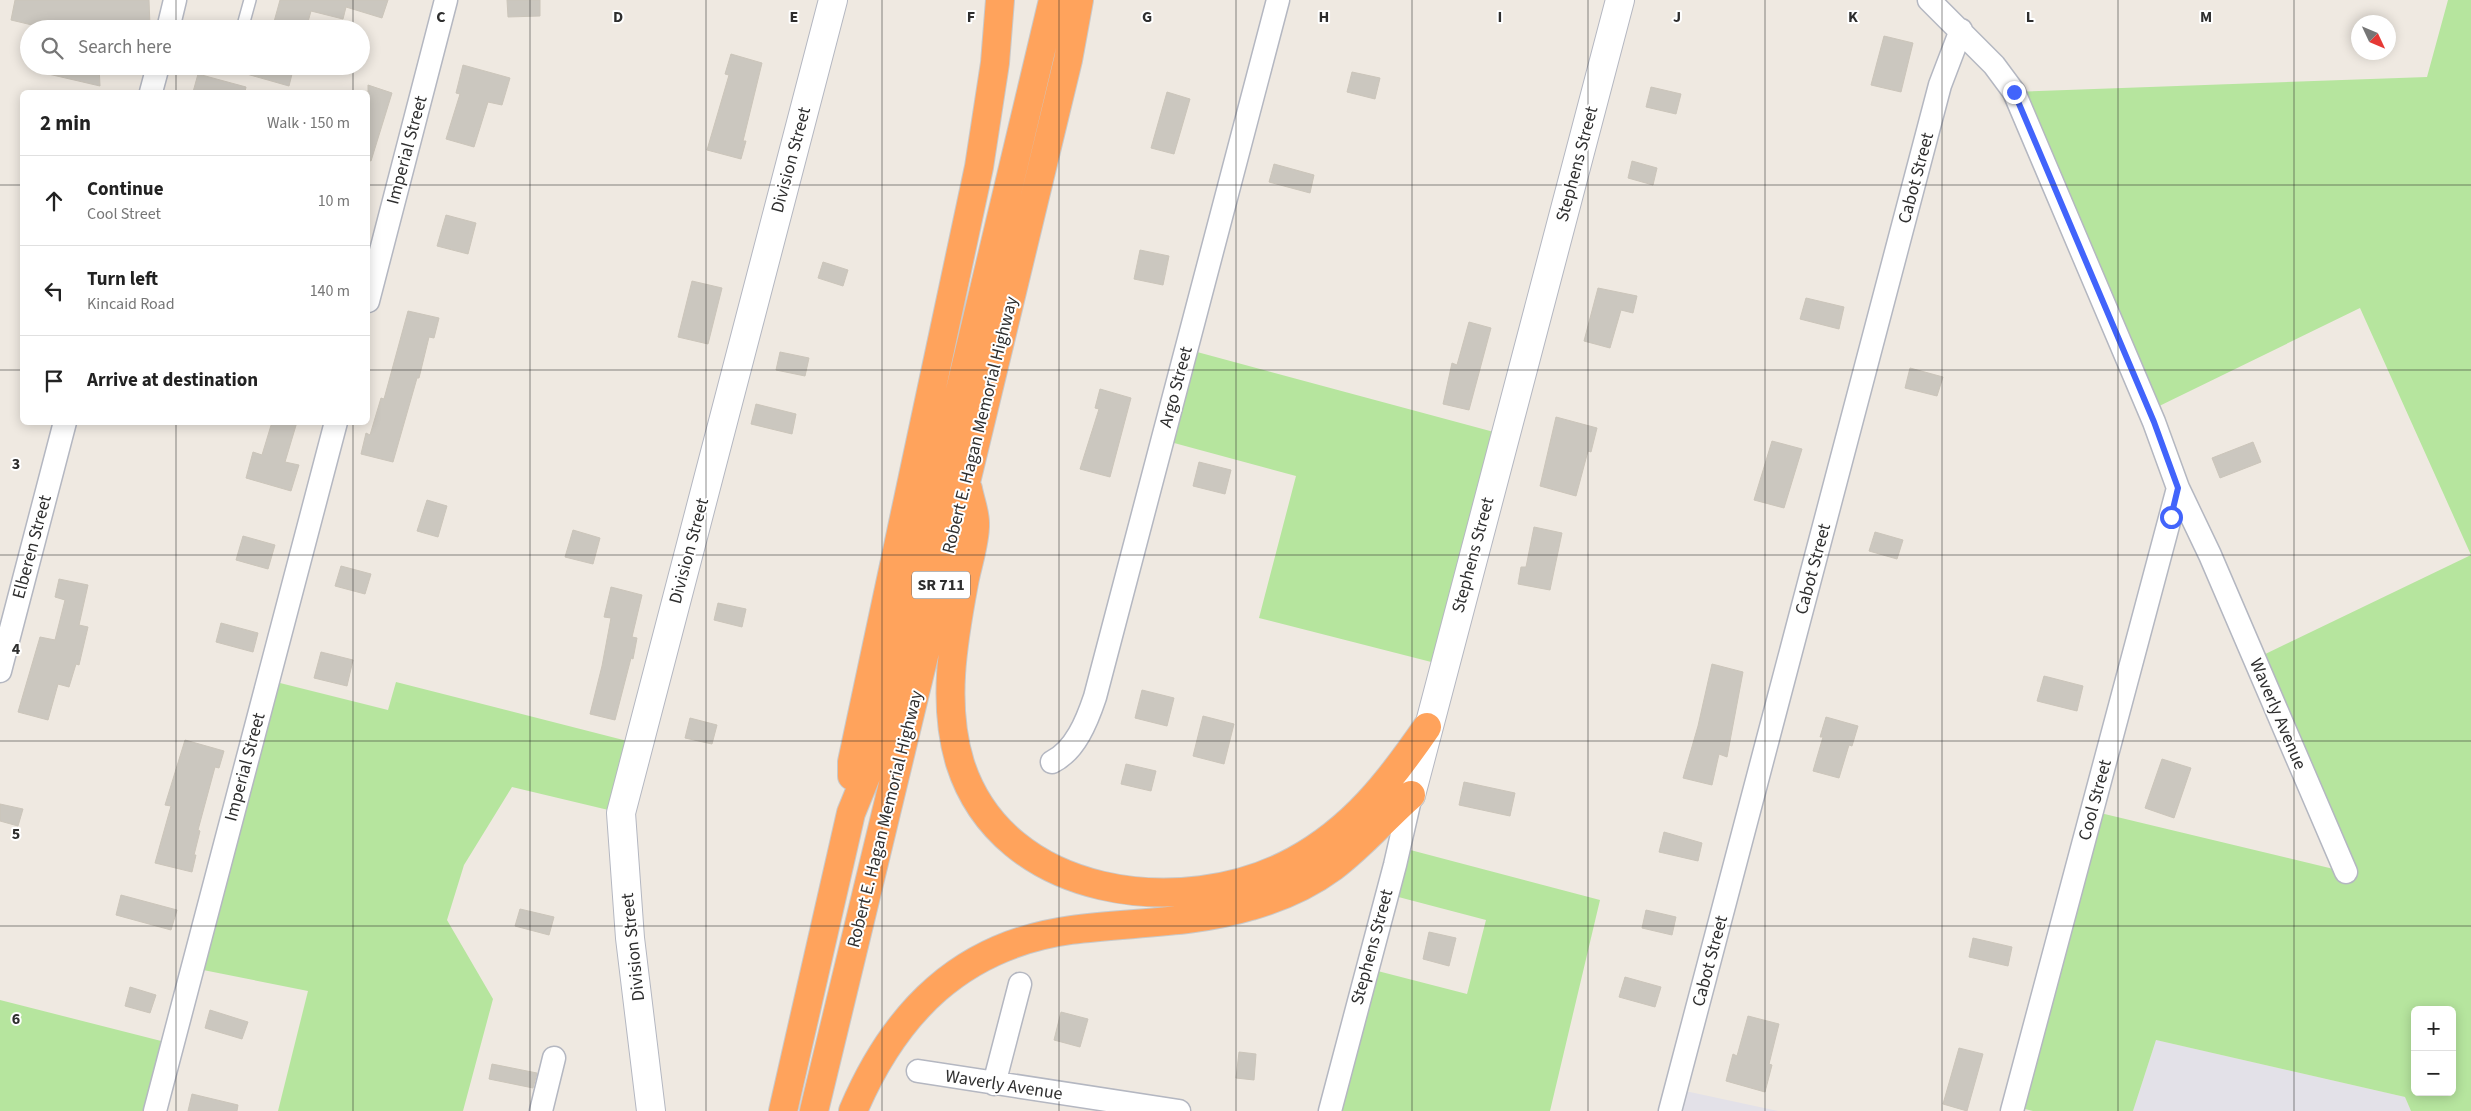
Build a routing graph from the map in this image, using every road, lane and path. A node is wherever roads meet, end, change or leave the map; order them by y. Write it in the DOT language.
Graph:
graph roads {
  1 [pos="175,0"];
  2 [pos="250,0"];
  3 [pos="446,0"];
  4 [pos="833,0"];
  5 [pos="1000,0"];
  6 [pos="1278,0"];
  7 [pos="1620,0"];
  8 [pos="1930,0"];
  9 [pos="1073,3"];
  10 [pos="170,20"];
  11 [pos="244,20"];
  12 [pos="1961,30"];
  13 [pos="156,75"];
  14 [pos="152,90"];
  15 [pos="370,292"];
  16 [pos="64,425"];
  17 [pos="335,425"];
  18 [pos="966,481"];
  19 [pos="2178,488"];
  20 [pos="0,671"];
  21 [pos="1427,727"];
  22 [pos="1052,762"];
  23 [pos="1411,795"];
  24 [pos="851,813"];
  25 [pos="2346,872"];
  26 [pos="1020,984"];
  27 [pos="554,1058"];
  28 [pos="918,1071"];
  29 [pos="994,1084"];
  30 [pos="155,1111"];
  31 [pos="541,1111"];
  32 [pos="651,1111"];
  33 [pos="783,1111"];
  34 [pos="814,1111"];
  35 [pos="853,1111"];
  36 [pos="1179,1111"];
  37 [pos="1330,1111"];
  38 [pos="1670,1111"];
  39 [pos="2012,1111"];
  1 -- 10 [label="street"];
  2 -- 11 [label="lane"];
  3 -- 15 [label="street, Imperial Street"];
  4 -- 32 [label="street, Division Street"];
  5 -- 24 [label="highway"];
  6 -- 22 [label="street, Argo Street"];
  7 -- 21 [label="street, Stephens Street"];
  8 -- 12 [label="street, Waverly Avenue"];
  9 -- 18 [label="highway, Robert E. Hagan Memorial Highway / SR 711"];
  9 -- 24 [label="highway"];
  12 -- 19 [label="street, Waverly Avenue"];
  12 -- 38 [label="street, Cabot Street"];
  13 -- 14 [label="street"];
  16 -- 20 [label="street, Elberen Street"];
  17 -- 30 [label="street, Imperial Street"];
  18 -- 21 [label="highway"];
  18 -- 34 [label="highway, Robert E. Hagan Memorial Highway / SR 711"];
  19 -- 25 [label="street, Waverly Avenue"];
  19 -- 39 [label="street, Cool Street"];
  21 -- 23 [label="street, Stephens Street"];
  23 -- 35 [label="highway"];
  23 -- 37 [label="street, Stephens Street"];
  24 -- 33 [label="highway, Robert E. Hagan Memorial Highway"];
  26 -- 29 [label="street"];
  27 -- 31 [label="street"];
  28 -- 29 [label="street, Waverly Avenue"];
  29 -- 36 [label="street, Waverly Avenue"];
}
